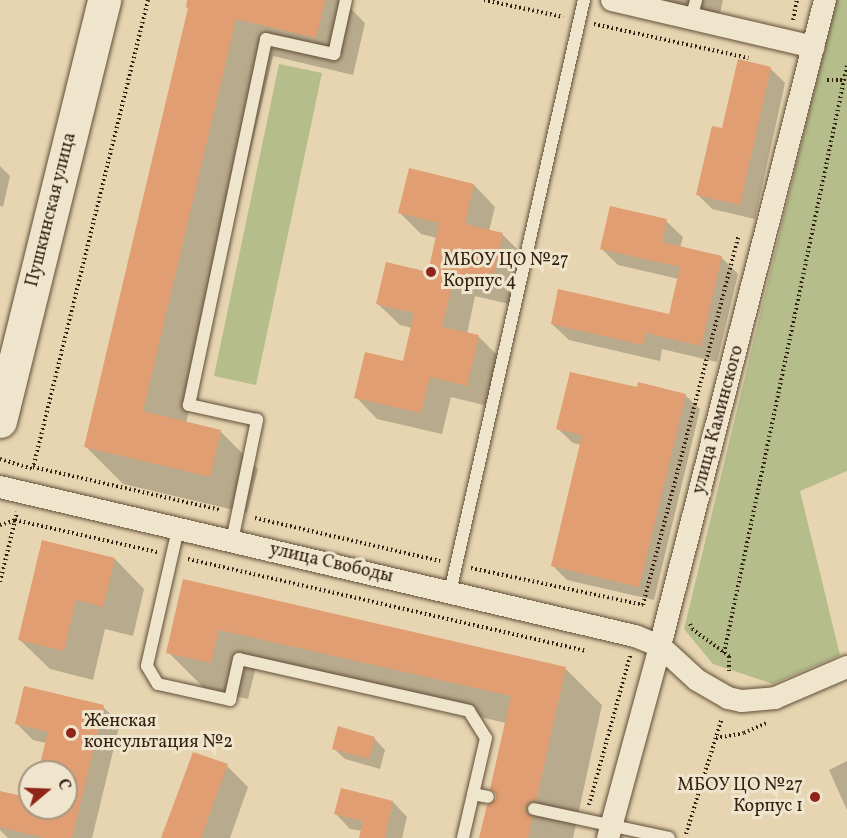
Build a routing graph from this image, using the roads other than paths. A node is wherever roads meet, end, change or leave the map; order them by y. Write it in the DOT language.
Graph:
graph roads {
  1 [pos="104,0"];
  2 [pos="346,0"];
  3 [pos="584,0"];
  4 [pos="612,0"];
  5 [pos="825,0"];
  6 [pos="693,9"];
  7 [pos="814,47"];
  8 [pos="0,421"];
  9 [pos="11,490"];
  10 [pos="178,529"];
  11 [pos="232,541"];
  12 [pos="450,592"];
  13 [pos="660,646"];
  14 [pos="847,667"];
  15 [pos="473,794"];
  16 [pos="488,797"];
  17 [pos="534,809"];
  18 [pos="610,832"];
  19 [pos="463,838"];
  20 [pos="669,838"];
  1 -- 8 [label="street, Пушкинская улица"];
  2 -- 11 [label="lane"];
  3 -- 12 [label="lane"];
  4 -- 6 [label="street"];
  5 -- 7 [label="street, улица Каминского"];
  6 -- 7 [label="street"];
  7 -- 13 [label="street, улица Каминского"];
  9 -- 10 [label="street, улица Свободы"];
  10 -- 11 [label="street, улица Свободы"];
  10 -- 15 [label="lane"];
  11 -- 12 [label="street, улица Свободы"];
  12 -- 13 [label="street, улица Свободы"];
  13 -- 14 [label="street"];
  13 -- 18 [label="street, улица Каминского"];
  15 -- 16 [label="lane"];
  15 -- 19 [label="lane"];
  17 -- 18 [label="lane"];
  18 -- 20 [label="lane"];
}
